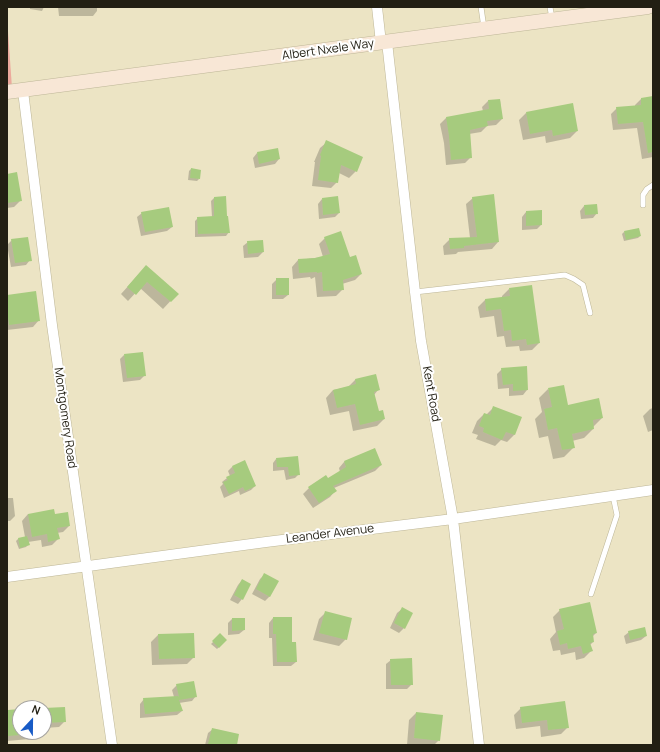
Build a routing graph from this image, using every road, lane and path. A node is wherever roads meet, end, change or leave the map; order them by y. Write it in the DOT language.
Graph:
graph roads {
  1 [pos="377,7"];
  2 [pos="481,7"];
  3 [pos="648,7"];
  4 [pos="551,13"];
  5 [pos="484,29"];
  6 [pos="384,43"];
  7 [pos="22,91"];
  8 [pos="7,92"];
  9 [pos="653,185"];
  10 [pos="642,205"];
  11 [pos="415,292"];
  12 [pos="590,313"];
  13 [pos="653,490"];
  14 [pos="613,496"];
  15 [pos="453,519"];
  16 [pos="86,566"];
  17 [pos="7,577"];
  18 [pos="591,594"];
  19 [pos="112,745"];
  20 [pos="479,745"];
  1 -- 6 [label="street, Kent Road"];
  2 -- 5 [label="lane"];
  3 -- 4 [label="main road, Albert Nxele Way"];
  4 -- 5 [label="main road, Albert Nxele Way"];
  5 -- 6 [label="main road, Albert Nxele Way"];
  6 -- 7 [label="main road, Albert Nxele Way"];
  6 -- 11 [label="street, Kent Road"];
  7 -- 8 [label="main road, Albert Nxele Way"];
  7 -- 16 [label="street, Montgomery Road"];
  9 -- 10 [label="lane"];
  11 -- 12 [label="lane"];
  11 -- 15 [label="street, Kent Road"];
  13 -- 14 [label="street, Leander Avenue"];
  14 -- 15 [label="street, Leander Avenue"];
  14 -- 18 [label="lane"];
  15 -- 16 [label="street, Leander Avenue"];
  15 -- 20 [label="street, Kent Road"];
  16 -- 17 [label="street, Leander Avenue"];
  16 -- 19 [label="street, Montgomery Road"];
}
